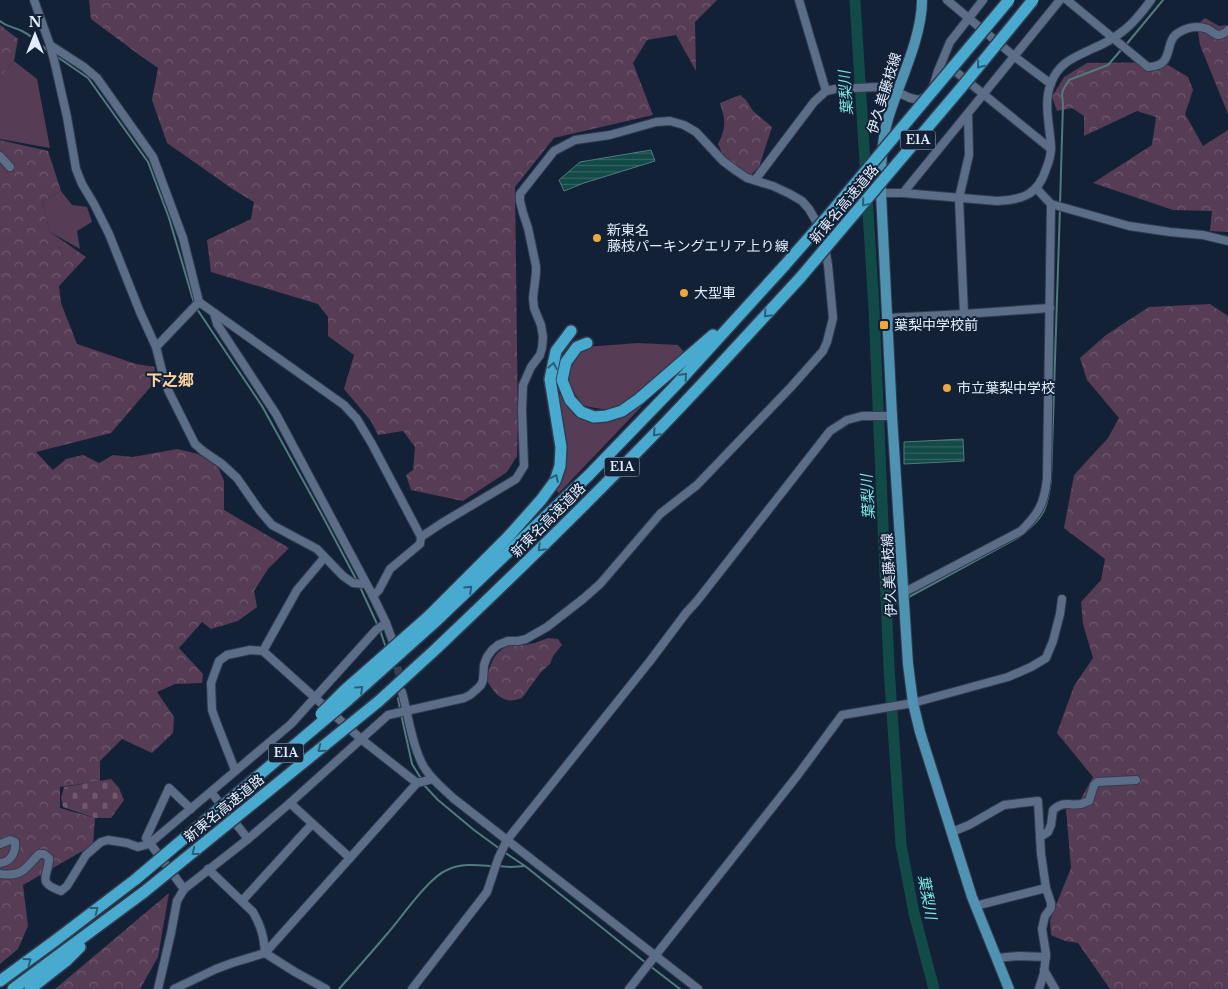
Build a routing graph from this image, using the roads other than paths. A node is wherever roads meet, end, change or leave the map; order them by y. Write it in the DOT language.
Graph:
graph roads {
  1 [pos="34,0"];
  2 [pos="799,0"];
  3 [pos="922,0"];
  4 [pos="947,0"];
  5 [pos="983,0"];
  6 [pos="1009,0"];
  7 [pos="1034,0"];
  8 [pos="1060,0"];
  9 [pos="1067,0"];
  10 [pos="1152,0"];
  11 [pos="968,18"];
  12 [pos="1228,30"];
  13 [pos="1113,38"];
  14 [pos="50,45"];
  15 [pos="1015,57"];
  16 [pos="942,60"];
  17 [pos="1051,84"];
  18 [pos="826,92"];
  19 [pos="897,92"];
  20 [pos="984,94"];
  21 [pos="968,114"];
  22 [pos="1051,149"];
  23 [pos="0,156"];
  24 [pos="10,167"];
  25 [pos="755,180"];
  26 [pos="1036,188"];
  27 [pos="881,193"];
  28 [pos="903,193"];
  29 [pos="959,198"];
  30 [pos="1051,204"];
  31 [pos="1228,241"];
  32 [pos="199,302"];
  33 [pos="745,308"];
  34 [pos="1050,308"];
  35 [pos="214,313"];
  36 [pos="964,314"];
  37 [pos="887,318"];
  38 [pos="571,332"];
  39 [pos="586,343"];
  40 [pos="156,347"];
  41 [pos="892,416"];
  42 [pos="421,537"];
  43 [pos="324,558"];
  44 [pos="366,584"];
  45 [pos="903,593"];
  46 [pos="373,596"];
  47 [pos="1062,599"];
  48 [pos="431,620"];
  49 [pos="386,624"];
  50 [pos="393,642"];
  51 [pos="263,652"];
  52 [pos="402,692"];
  53 [pos="315,698"];
  54 [pos="910,703"];
  55 [pos="407,710"];
  56 [pos="361,739"];
  57 [pos="235,770"];
  58 [pos="433,779"];
  59 [pos="1136,780"];
  60 [pos="417,783"];
  61 [pos="210,792"];
  62 [pos="290,803"];
  63 [pos="191,809"];
  64 [pos="312,824"];
  65 [pos="952,832"];
  66 [pos="1040,837"];
  67 [pos="248,839"];
  68 [pos="507,840"];
  69 [pos="0,844"];
  70 [pos="149,844"];
  71 [pos="350,858"];
  72 [pos="0,864"];
  73 [pos="208,869"];
  74 [pos="0,874"];
  75 [pos="184,888"];
  76 [pos="1046,888"];
  77 [pos="242,901"];
  78 [pos="975,906"];
  79 [pos="265,953"];
  80 [pos="655,955"];
  81 [pos="63,957"];
  82 [pos="1046,957"];
  83 [pos="997,958"];
  84 [pos="1044,970"];
  85 [pos="0,981"];
  86 [pos="13,989"];
  87 [pos="30,989"];
  88 [pos="158,989"];
  89 [pos="174,989"];
  90 [pos="326,989"];
  91 [pos="412,989"];
  92 [pos="629,989"];
  93 [pos="698,989"];
  94 [pos="1010,989"];
  95 [pos="1039,989"];
  96 [pos="1055,989"];
  1 -- 14 [label="street"];
  2 -- 18 [label="street"];
  3 -- 19 [label="main road, 伊久美藤枝線"];
  4 -- 11 [label="street"];
  5 -- 11 [label="street"];
  6 -- 33 [label="highway, 新東名高速道路 / E1A, bridge"];
  7 -- 81 [label="highway, 新東名高速道路 / E1A, one-way, bridge"];
  8 -- 15 [label="street"];
  9 -- 13 [label="street"];
  10 -- 13 [label="street"];
  11 -- 15 [label="street"];
  11 -- 16 [label="street"];
  12 -- 13 [label="street"];
  13 -- 17 [label="street"];
  14 -- 32 [label="street"];
  14 -- 40 [label="street"];
  15 -- 17 [label="street"];
  15 -- 20 [label="street"];
  16 -- 19 [label="street"];
  16 -- 20 [label="street"];
  17 -- 22 [label="street"];
  18 -- 19 [label="street"];
  18 -- 25 [label="street"];
  19 -- 27 [label="main road, 伊久美藤枝線"];
  20 -- 21 [label="street"];
  20 -- 22 [label="street"];
  21 -- 28 [label="street"];
  21 -- 29 [label="street"];
  22 -- 26 [label="street"];
  23 -- 24 [label="street"];
  25 -- 42 [label="street"];
  25 -- 55 [label="street"];
  26 -- 29 [label="street"];
  26 -- 30 [label="street"];
  27 -- 28 [label="street"];
  27 -- 37 [label="main road, 伊久美藤枝線"];
  28 -- 29 [label="street"];
  29 -- 36 [label="street"];
  30 -- 31 [label="street"];
  30 -- 34 [label="street"];
  32 -- 35 [label="street"];
  32 -- 40 [label="street"];
  33 -- 39 [label="highway"];
  48 -- 33 [label="highway, 新東名高速道路 / E1A, one-way"];
  34 -- 36 [label="street"];
  34 -- 45 [label="street"];
  35 -- 42 [label="street"];
  35 -- 44 [label="street"];
  36 -- 37 [label="street"];
  37 -- 41 [label="main road, 伊久美藤枝線"];
  48 -- 38 [label="highway, one-way"];
  40 -- 43 [label="street"];
  41 -- 45 [label="main road, 伊久美藤枝線"];
  41 -- 68 [label="street"];
  42 -- 46 [label="street"];
  43 -- 44 [label="street"];
  43 -- 51 [label="street"];
  44 -- 46 [label="street"];
  45 -- 54 [label="main road, 伊久美藤枝線"];
  46 -- 49 [label="street"];
  47 -- 54 [label="street"];
  85 -- 48 [label="highway, 新東名高速道路 / E1A, one-way, bridge"];
  49 -- 50 [label="street"];
  49 -- 53 [label="street"];
  51 -- 53 [label="street"];
  51 -- 57 [label="street"];
  52 -- 55 [label="street"];
  53 -- 56 [label="street"];
  53 -- 57 [label="street"];
  54 -- 65 [label="main road, 伊久美藤枝線"];
  54 -- 80 [label="street"];
  55 -- 56 [label="street"];
  55 -- 58 [label="street"];
  56 -- 60 [label="street"];
  56 -- 62 [label="street"];
  57 -- 61 [label="street"];
  58 -- 60 [label="street"];
  58 -- 68 [label="street"];
  59 -- 66 [label="street"];
  60 -- 71 [label="street"];
  61 -- 63 [label="street"];
  61 -- 67 [label="street"];
  62 -- 64 [label="street"];
  62 -- 67 [label="street"];
  63 -- 70 [label="street"];
  63 -- 70 [label="street"];
  64 -- 71 [label="street"];
  64 -- 77 [label="street"];
  65 -- 66 [label="street"];
  65 -- 78 [label="main road, 伊久美藤枝線"];
  66 -- 76 [label="street"];
  67 -- 73 [label="street"];
  68 -- 80 [label="street"];
  68 -- 91 [label="street"];
  69 -- 72 [label="street"];
  70 -- 74 [label="street"];
  70 -- 75 [label="street"];
  71 -- 79 [label="street"];
  73 -- 75 [label="street"];
  73 -- 77 [label="street"];
  75 -- 88 [label="street"];
  76 -- 78 [label="street"];
  76 -- 82 [label="street"];
  77 -- 79 [label="street"];
  78 -- 83 [label="main road, 伊久美藤枝線"];
  79 -- 89 [label="street"];
  79 -- 90 [label="street"];
  80 -- 92 [label="street"];
  80 -- 93 [label="street"];
  81 -- 86 [label="highway, 新東名高速道路 / E1A"];
  81 -- 87 [label="highway"];
  82 -- 83 [label="street"];
  82 -- 84 [label="street"];
  83 -- 94 [label="main road, 伊久美藤枝線"];
  84 -- 95 [label="street"];
  84 -- 96 [label="street"];
}
